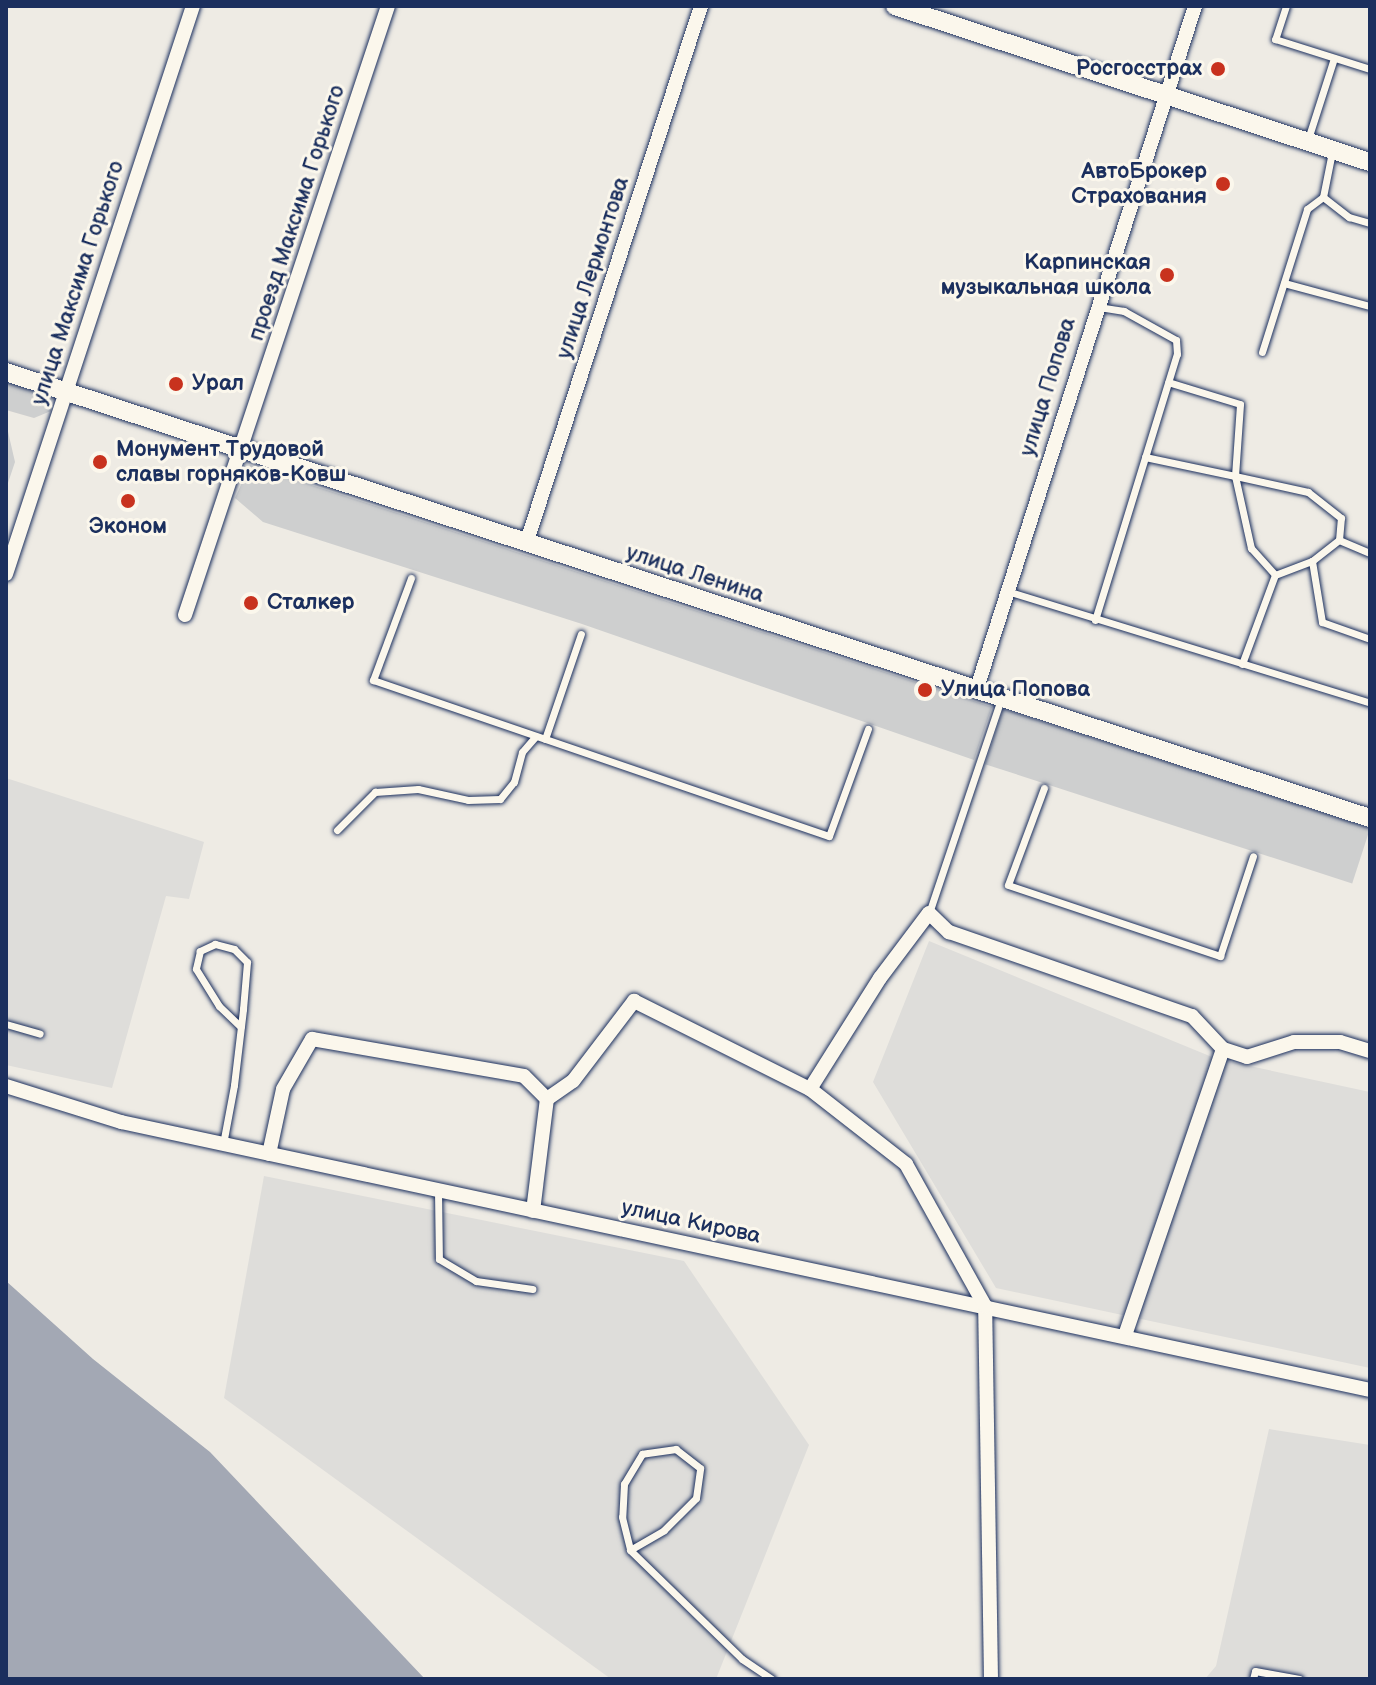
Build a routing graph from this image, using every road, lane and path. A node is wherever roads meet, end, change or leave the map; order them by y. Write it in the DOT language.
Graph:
graph roads {
  1 [pos="193,6"];
  2 [pos="388,6"];
  3 [pos="701,6"];
  4 [pos="895,6"];
  5 [pos="1195,6"];
  6 [pos="1286,6"];
  7 [pos="1334,58"];
  8 [pos="1370,69"];
  9 [pos="1165,94"];
  10 [pos="1307,141"];
  11 [pos="1332,149"];
  12 [pos="1370,162"];
  13 [pos="1323,197"];
  14 [pos="1370,223"];
  15 [pos="1284,283"];
  16 [pos="1370,306"];
  17 [pos="1097,307"];
  18 [pos="1262,352"];
  19 [pos="6,372"];
  20 [pos="1168,382"];
  21 [pos="65,393"];
  22 [pos="243,452"];
  23 [pos="1145,457"];
  24 [pos="1235,476"];
  25 [pos="1339,540"];
  26 [pos="526,544"];
  27 [pos="1370,553"];
  28 [pos="1312,561"];
  29 [pos="6,574"];
  30 [pos="1275,575"];
  31 [pos="411,578"];
  32 [pos="1007,591"];
  33 [pos="185,615"];
  34 [pos="1095,620"];
  35 [pos="581,634"];
  36 [pos="1370,639"];
  37 [pos="1242,664"];
  38 [pos="976,691"];
  39 [pos="1001,699"];
  40 [pos="1370,703"];
  41 [pos="868,729"];
  42 [pos="540,738"];
  43 [pos="1044,788"];
  44 [pos="1370,818"];
  45 [pos="337,830"];
  46 [pos="1253,856"];
  47 [pos="929,913"];
  48 [pos="6,1024"];
  49 [pos="241,1027"];
  50 [pos="40,1034"];
  51 [pos="1223,1049"];
  52 [pos="1370,1051"];
  53 [pos="6,1086"];
  54 [pos="810,1089"];
  55 [pos="547,1099"];
  56 [pos="223,1144"];
  57 [pos="269,1154"];
  58 [pos="438,1191"];
  59 [pos="533,1211"];
  60 [pos="532,1289"];
  61 [pos="985,1306"];
  62 [pos="1125,1336"];
  63 [pos="1370,1390"];
  64 [pos="630,1550"];
  65 [pos="772,1679"];
  66 [pos="991,1679"];
  67 [pos="1253,1679"];
  68 [pos="1299,1679"];
  1 -- 21 [label="street, улица Максима Горького"];
  2 -- 22 [label="street, проезд Максима Горького"];
  3 -- 26 [label="street, улица Лермонтова"];
  4 -- 9 [label="street"];
  5 -- 9 [label="street, улица Попова"];
  6 -- 7 [label="lane"];
  7 -- 8 [label="lane"];
  7 -- 10 [label="lane"];
  9 -- 10 [label="street"];
  9 -- 17 [label="street, улица Попова"];
  10 -- 11 [label="street"];
  11 -- 12 [label="street"];
  11 -- 13 [label="lane"];
  13 -- 14 [label="lane"];
  13 -- 15 [label="lane"];
  15 -- 16 [label="lane"];
  15 -- 18 [label="lane"];
  17 -- 20 [label="lane"];
  17 -- 32 [label="street, улица Попова"];
  19 -- 21 [label="street, улица Ленина"];
  20 -- 23 [label="lane"];
  20 -- 24 [label="lane"];
  21 -- 22 [label="street, улица Ленина"];
  21 -- 29 [label="street, улица Максима Горького"];
  22 -- 26 [label="street, улица Ленина"];
  22 -- 33 [label="street, проезд Максима Горького"];
  23 -- 24 [label="lane"];
  23 -- 34 [label="lane"];
  24 -- 25 [label="lane"];
  24 -- 30 [label="lane"];
  25 -- 27 [label="lane"];
  25 -- 28 [label="lane"];
  26 -- 38 [label="street, улица Ленина"];
  28 -- 30 [label="lane"];
  28 -- 36 [label="lane"];
  30 -- 37 [label="lane"];
  31 -- 42 [label="lane"];
  32 -- 34 [label="lane"];
  32 -- 38 [label="street, улица Попова"];
  34 -- 37 [label="lane"];
  35 -- 42 [label="lane"];
  37 -- 40 [label="lane"];
  38 -- 39 [label="street, улица Ленина"];
  39 -- 44 [label="street, улица Ленина"];
  39 -- 47 [label="lane"];
  41 -- 42 [label="lane"];
  42 -- 45 [label="lane"];
  43 -- 46 [label="lane"];
  47 -- 51 [label="street"];
  47 -- 54 [label="street"];
  48 -- 50 [label="lane"];
  49 -- 56 [label="lane"];
  51 -- 52 [label="street"];
  51 -- 62 [label="street"];
  53 -- 56 [label="street, улица Кирова"];
  54 -- 55 [label="street"];
  54 -- 61 [label="street"];
  55 -- 57 [label="street"];
  55 -- 59 [label="street"];
  56 -- 57 [label="street, улица Кирова"];
  57 -- 58 [label="street, улица Кирова"];
  58 -- 59 [label="street, улица Кирова"];
  58 -- 60 [label="lane"];
  59 -- 61 [label="street, улица Кирова"];
  61 -- 62 [label="street, улица Кирова"];
  61 -- 66 [label="street"];
  62 -- 63 [label="street, улица Кирова"];
  64 -- 64 [label="lane"];
  64 -- 65 [label="lane"];
  67 -- 68 [label="lane"];
}
